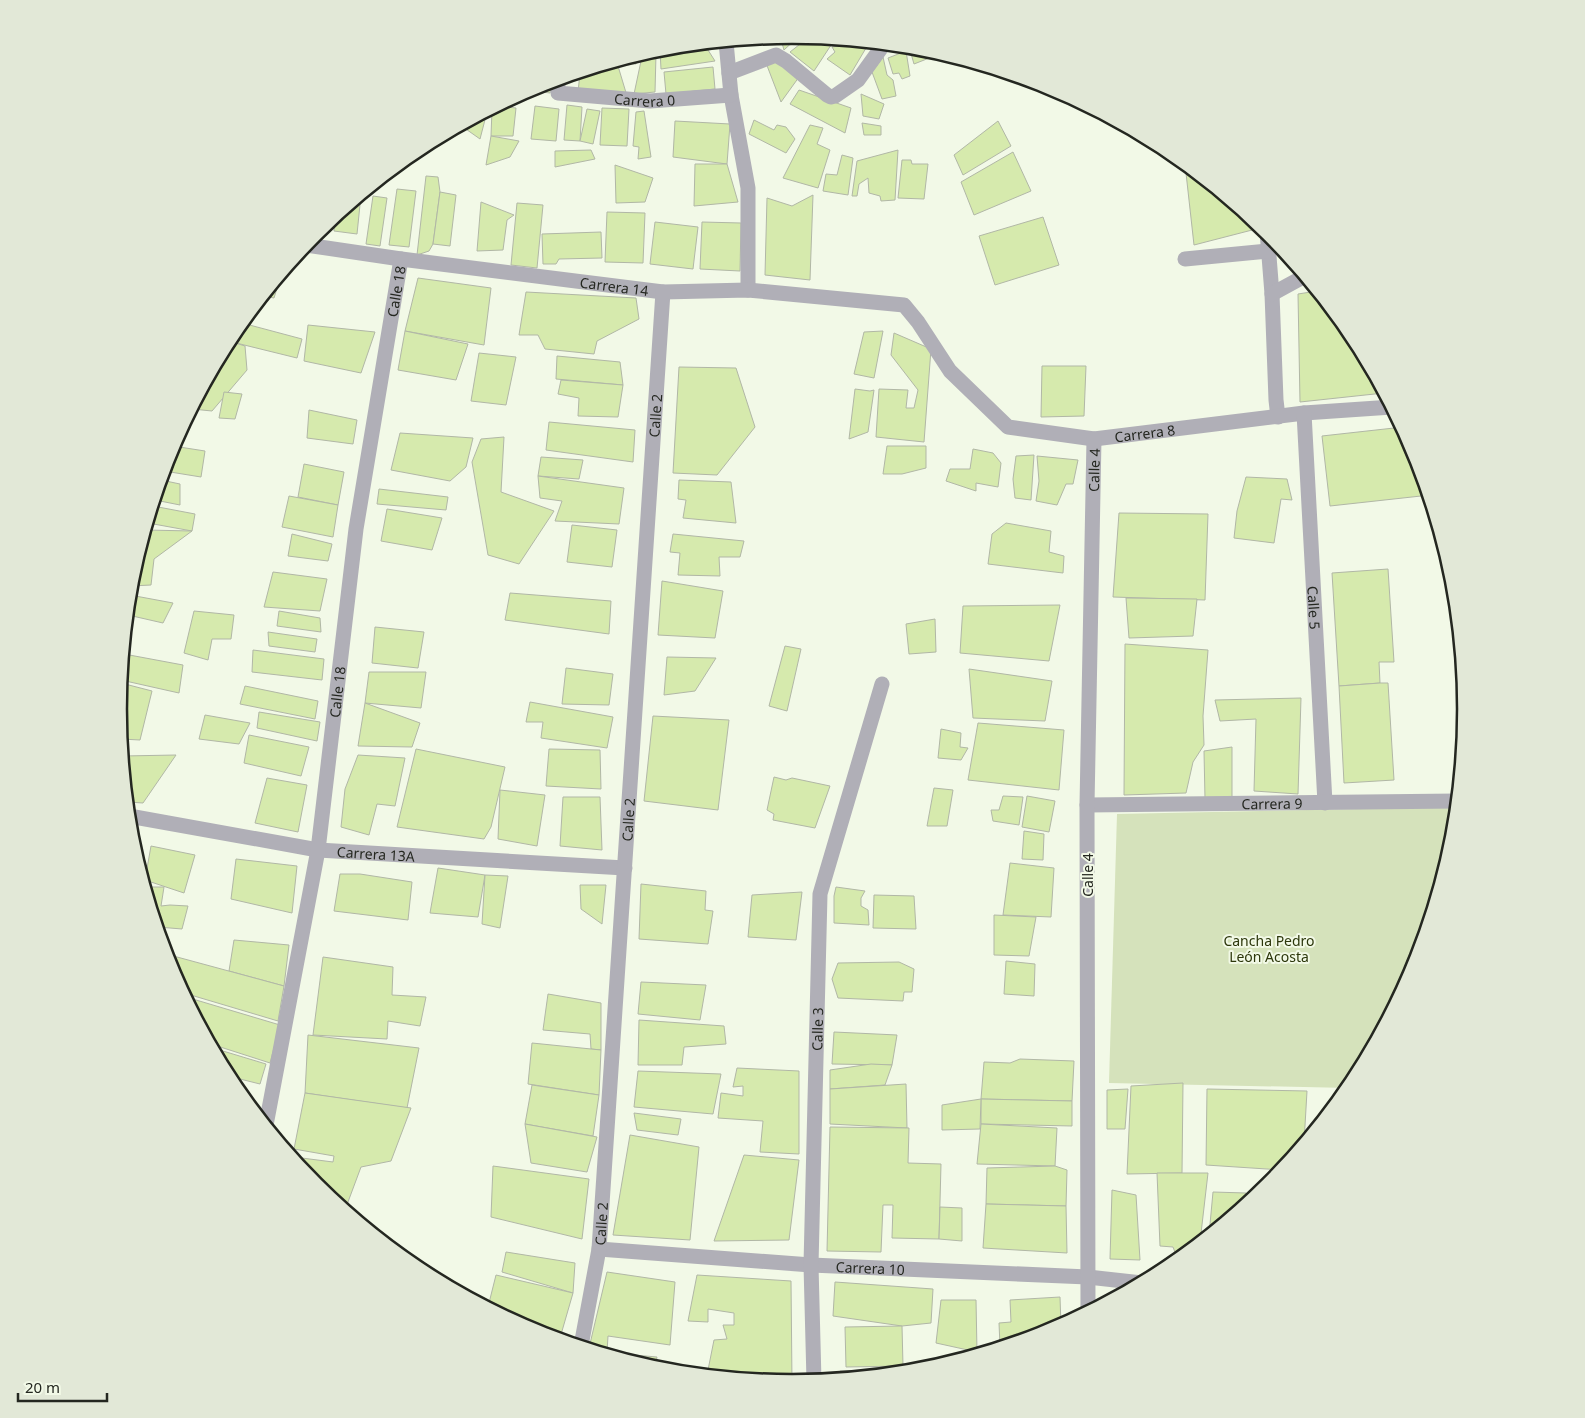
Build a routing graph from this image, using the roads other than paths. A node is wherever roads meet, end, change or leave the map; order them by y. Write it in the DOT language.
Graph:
graph roads {
  1 [pos="727,47"];
  2 [pos="880,49"];
  3 [pos="730,73"];
  4 [pos="559,86"];
  5 [pos="731,95"];
  6 [pos="1268,244"];
  7 [pos="315,246"];
  8 [pos="1268,251"];
  9 [pos="401,259"];
  10 [pos="1185,260"];
  11 [pos="1300,279"];
  12 [pos="748,290"];
  13 [pos="663,292"];
  14 [pos="1272,294"];
  15 [pos="918,322"];
  16 [pos="1385,407"];
  17 [pos="1304,413"];
  18 [pos="1278,417"];
  19 [pos="1094,439"];
  20 [pos="882,684"];
  21 [pos="1451,801"];
  22 [pos="1325,803"];
  23 [pos="1087,805"];
  24 [pos="136,817"];
  25 [pos="318,850"];
  26 [pos="625,868"];
  27 [pos="267,1117"];
  28 [pos="599,1249"];
  29 [pos="812,1265"];
  30 [pos="1088,1277"];
  31 [pos="1130,1282"];
  32 [pos="1088,1305"];
  33 [pos="582,1340"];
  34 [pos="814,1374"];
  1 -- 3 [label="street"];
  2 -- 3 [label="street"];
  3 -- 5 [label="street"];
  4 -- 5 [label="street, Carrera 0"];
  5 -- 12 [label="street"];
  6 -- 8 [label="street"];
  7 -- 9 [label="street, Carrera 14"];
  8 -- 10 [label="street"];
  8 -- 14 [label="street"];
  9 -- 13 [label="street, Carrera 14"];
  9 -- 25 [label="street, Calle 18"];
  11 -- 14 [label="street"];
  12 -- 13 [label="street, Carrera 14"];
  12 -- 15 [label="street, Carrera 14"];
  13 -- 26 [label="street, Calle 2"];
  14 -- 18 [label="street"];
  15 -- 19 [label="street, Carrera 8"];
  16 -- 17 [label="street, Carrera 8"];
  17 -- 18 [label="street, Carrera 8"];
  17 -- 22 [label="street, Calle 5"];
  18 -- 19 [label="street, Carrera 8"];
  19 -- 23 [label="street, Calle 4"];
  20 -- 29 [label="street, Calle 3"];
  21 -- 22 [label="street, Carrera 9"];
  22 -- 23 [label="street, Carrera 9"];
  23 -- 30 [label="street, Calle 4"];
  24 -- 25 [label="street, Carrera 13A"];
  25 -- 26 [label="street, Carrera 13A"];
  25 -- 27 [label="street, Calle 18"];
  26 -- 28 [label="street, Calle 2"];
  28 -- 29 [label="street, Carrera 10"];
  28 -- 33 [label="street, Calle 2"];
  29 -- 30 [label="street, Carrera 10"];
  29 -- 34 [label="street, Calle 3"];
  30 -- 31 [label="street, Carrera 10"];
  30 -- 32 [label="street, Calle 4"];
}
